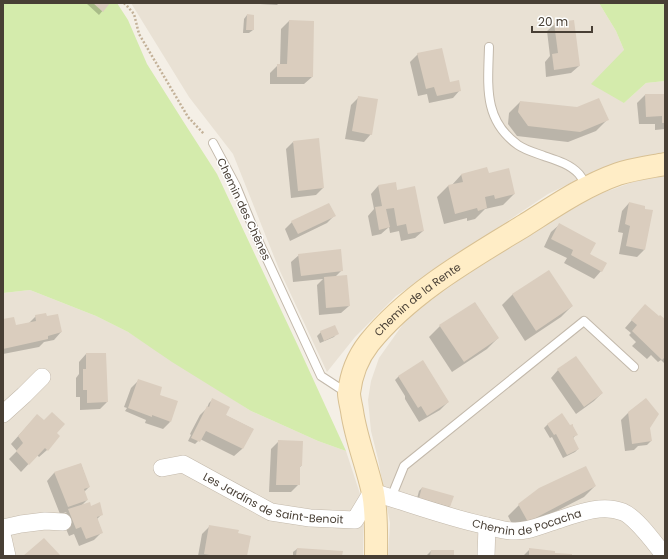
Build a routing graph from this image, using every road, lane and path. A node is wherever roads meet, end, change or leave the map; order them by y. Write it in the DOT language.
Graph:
graph roads {
  1 [pos="124,3"];
  2 [pos="489,47"];
  3 [pos="213,143"];
  4 [pos="665,164"];
  5 [pos="588,187"];
  6 [pos="634,367"];
  7 [pos="42,377"];
  8 [pos="349,395"];
  9 [pos="3,414"];
  10 [pos="162,468"];
  11 [pos="382,495"];
  12 [pos="63,522"];
  13 [pos="487,526"];
  14 [pos="3,528"];
  15 [pos="3,538"];
  16 [pos="7,556"];
  17 [pos="376,556"];
  18 [pos="486,556"];
  19 [pos="665,556"];
  1 -- 3 [label="path"];
  2 -- 5 [label="lane"];
  3 -- 8 [label="lane, Chemin des Chênes"];
  4 -- 5 [label="street, Chemin de la Rente"];
  5 -- 8 [label="street, Chemin de la Rente"];
  6 -- 11 [label="lane"];
  7 -- 9 [label="street"];
  8 -- 11 [label="street, Chemin de la Rente"];
  10 -- 11 [label="street, Les Jardins de Saint-Benoit"];
  11 -- 13 [label="street, Chemin de Pocacha"];
  11 -- 17 [label="street, Chemin de la Rente"];
  12 -- 14 [label="street"];
  13 -- 18 [label="street"];
  13 -- 19 [label="street, Chemin de Pocacha"];
  15 -- 16 [label="street"];
}
